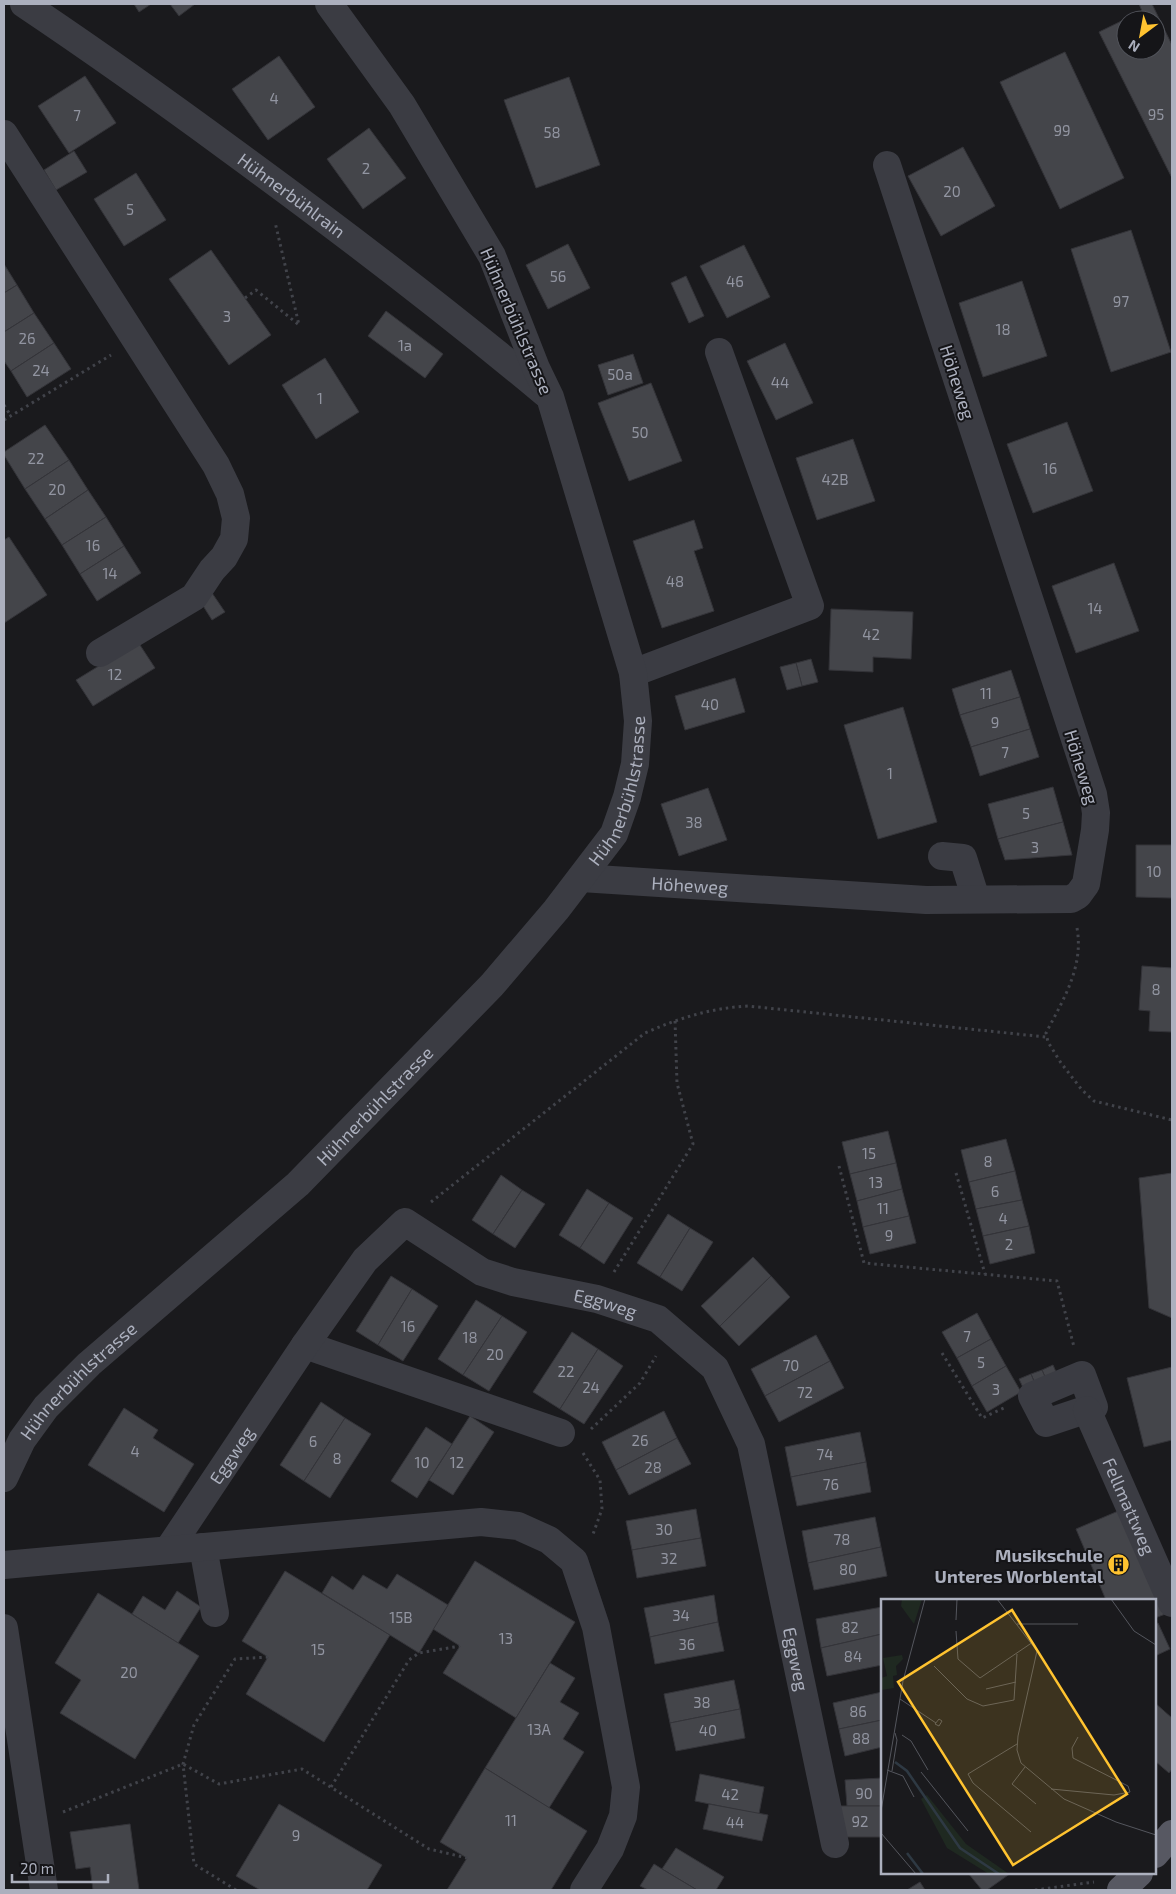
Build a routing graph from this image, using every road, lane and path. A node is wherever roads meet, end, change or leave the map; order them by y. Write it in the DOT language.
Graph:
graph roads {
  1 [pos="24,4"];
  2 [pos="329,4"];
  3 [pos="4,134"];
  4 [pos="887,165"];
  5 [pos="278,185"];
  6 [pos="245,298"];
  7 [pos="719,352"];
  8 [pos="86,371"];
  9 [pos="550,397"];
  10 [pos="4,405"];
  11 [pos="11,416"];
  12 [pos="4,420"];
  13 [pos="106,641"];
  14 [pos="633,672"];
  15 [pos="942,856"];
  16 [pos="581,878"];
  17 [pos="976,899"];
  18 [pos="1076,927"];
  19 [pos="675,1020"];
  20 [pos="1046,1037"];
  21 [pos="1172,1120"];
  22 [pos="840,1166"];
  23 [pos="956,1173"];
  24 [pos="405,1222"];
  25 [pos="985,1274"];
  26 [pos="597,1299"];
  27 [pos="676,1334"];
  28 [pos="305,1345"];
  29 [pos="942,1353"];
  30 [pos="1082,1375"];
  31 [pos="1087,1410"];
  32 [pos="982,1418"];
  33 [pos="568,1439"];
  34 [pos="4,1478"];
  35 [pos="203,1547"];
  36 [pos="168,1550"];
  37 [pos="574,1561"];
  38 [pos="4,1565"];
  39 [pos="1172,1603"];
  40 [pos="215,1613"];
  41 [pos="4,1628"];
  42 [pos="460,1646"];
  43 [pos="268,1657"];
  44 [pos="15,1764"];
  45 [pos="183,1764"];
  46 [pos="331,1787"];
  47 [pos="33,1815"];
  48 [pos="1172,1834"];
  49 [pos="835,1844"];
  50 [pos="1156,1853"];
  51 [pos="467,1858"];
  52 [pos="1132,1880"];
  53 [pos="44,1890"];
  54 [pos="236,1890"];
  55 [pos="584,1890"];
  56 [pos="1035,1890"];
  1 -- 5 [label="street, Hühnerbühlrain"];
  2 -- 9 [label="street, Hühnerbühlstrasse"];
  3 -- 13 [label="street"];
  4 -- 17 [label="street, Höheweg"];
  5 -- 6 [label="path"];
  5 -- 9 [label="street, Hühnerbühlrain"];
  7 -- 14 [label="street"];
  8 -- 11 [label="path"];
  9 -- 14 [label="street, Hühnerbühlstrasse"];
  10 -- 11 [label="path"];
  11 -- 12 [label="path"];
  14 -- 16 [label="street, Hühnerbühlstrasse"];
  15 -- 17 [label="street"];
  16 -- 17 [label="street, Höheweg"];
  16 -- 34 [label="street, Hühnerbühlstrasse"];
  18 -- 20 [label="path"];
  19 -- 20 [label="path"];
  19 -- 24 [label="path"];
  19 -- 26 [label="path"];
  20 -- 21 [label="path"];
  22 -- 25 [label="path"];
  23 -- 25 [label="path"];
  24 -- 26 [label="street, Eggweg"];
  24 -- 28 [label="street, Eggweg"];
  25 -- 30 [label="path"];
  26 -- 27 [label="street, Eggweg"];
  27 -- 33 [label="path"];
  27 -- 49 [label="street, Eggweg"];
  28 -- 33 [label="street"];
  28 -- 36 [label="street, Eggweg"];
  29 -- 32 [label="path"];
  30 -- 31 [label="street, Fellmattweg"];
  30 -- 31 [label="street"];
  31 -- 39 [label="street, Fellmattweg"];
  33 -- 37 [label="path"];
  35 -- 36 [label="street"];
  35 -- 37 [label="street"];
  35 -- 40 [label="street"];
  36 -- 38 [label="street"];
  37 -- 55 [label="street"];
  41 -- 44 [label="street"];
  42 -- 46 [label="path"];
  43 -- 45 [label="path"];
  44 -- 47 [label="street"];
  45 -- 46 [label="path"];
  45 -- 47 [label="path"];
  45 -- 54 [label="path"];
  46 -- 51 [label="path"];
  47 -- 53 [label="street"];
  48 -- 50 [label="main road"];
  52 -- 56 [label="path"];
}
